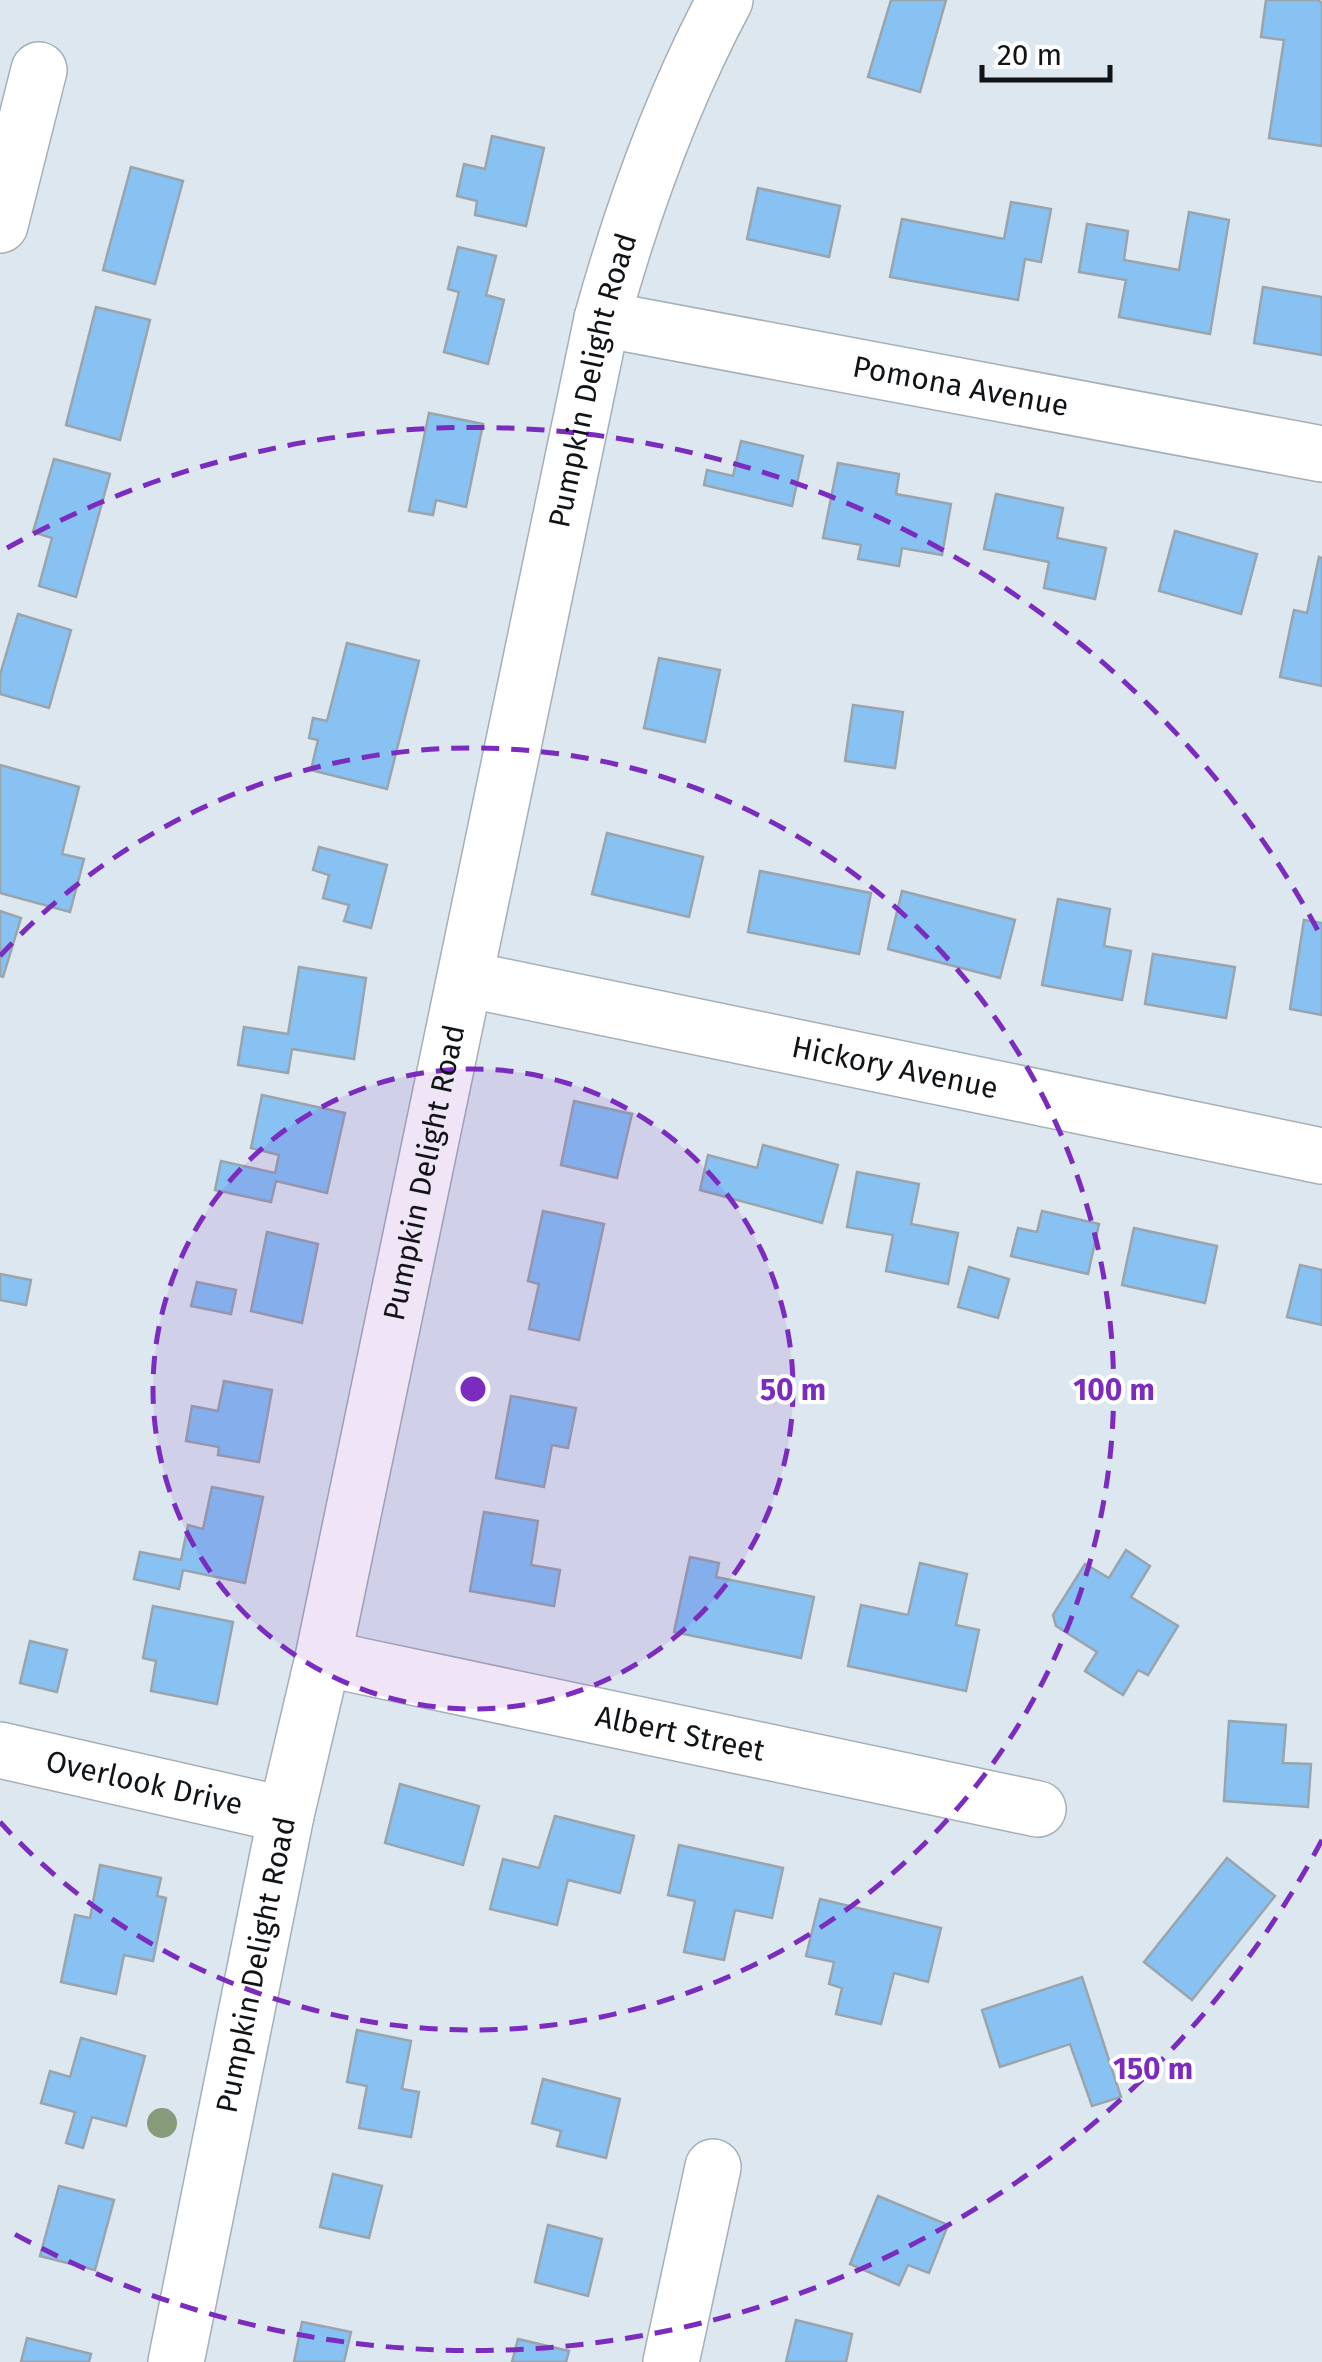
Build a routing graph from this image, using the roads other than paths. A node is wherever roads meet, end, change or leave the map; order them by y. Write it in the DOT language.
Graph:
graph roads {
  1 [pos="725,0"];
  2 [pos="39,70"];
  3 [pos="0,225"];
  4 [pos="602,319"];
  5 [pos="1322,454"];
  6 [pos="466,979"];
  7 [pos="1322,1156"];
  8 [pos="323,1658"];
  9 [pos="0,1750"];
  10 [pos="1038,1809"];
  11 [pos="286,1815"];
  12 [pos="713,2167"];
  13 [pos="176,2362"];
  14 [pos="671,2362"];
  1 -- 4 [label="street, Pumpkin Delight Road"];
  2 -- 3 [label="street"];
  4 -- 5 [label="street, Pomona Avenue"];
  4 -- 6 [label="street, Pumpkin Delight Road"];
  6 -- 7 [label="street, Hickory Avenue"];
  6 -- 8 [label="street, Pumpkin Delight Road"];
  8 -- 10 [label="street, Albert Street"];
  8 -- 11 [label="street, Pumpkin Delight Road"];
  9 -- 11 [label="street, Overlook Drive"];
  11 -- 13 [label="street, Pumpkin Delight Road"];
  12 -- 14 [label="street"];
}
